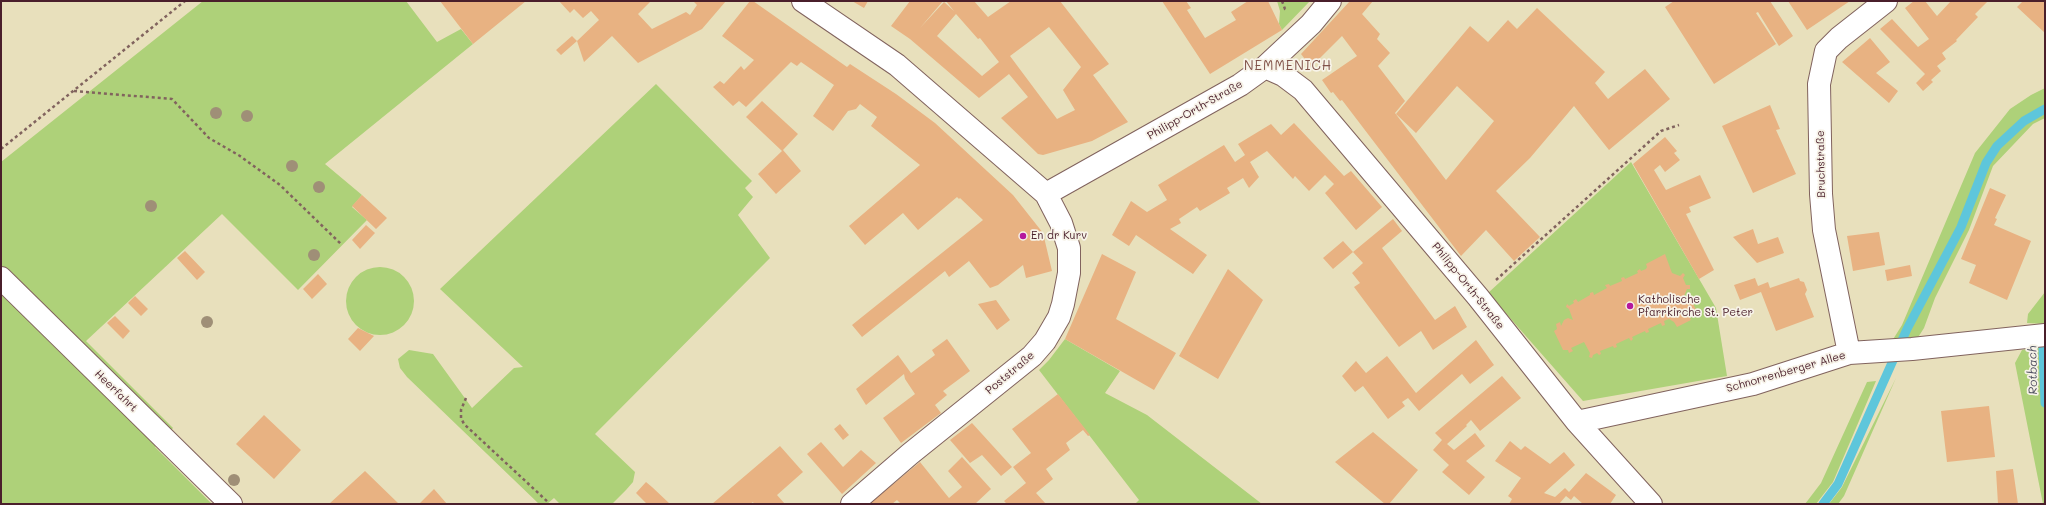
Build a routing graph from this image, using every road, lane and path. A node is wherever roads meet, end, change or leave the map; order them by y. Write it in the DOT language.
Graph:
graph roads {
  1 [pos="185,1"];
  2 [pos="803,1"];
  3 [pos="1330,1"];
  4 [pos="1886,1"];
  5 [pos="1265,67"];
  6 [pos="74,91"];
  7 [pos="1680,125"];
  8 [pos="1,149"];
  9 [pos="1046,194"];
  10 [pos="342,245"];
  11 [pos="1,278"];
  12 [pos="1478,297"];
  13 [pos="2035,336"];
  14 [pos="1849,353"];
  15 [pos="466,398"];
  16 [pos="1577,422"];
  17 [pos="1640,500"];
  18 [pos="549,503"];
  19 [pos="231,504"];
  20 [pos="852,504"];
  1 -- 6 [label="path"];
  2 -- 9 [label="street"];
  3 -- 5 [label="street"];
  4 -- 14 [label="street, Bruchstraße"];
  5 -- 9 [label="street, Philipp-Orth-Straße"];
  5 -- 12 [label="street, Philipp-Orth-Straße"];
  6 -- 8 [label="path"];
  6 -- 10 [label="path"];
  7 -- 12 [label="path"];
  9 -- 20 [label="street, Poststraße"];
  11 -- 19 [label="street, Heerfahrt"];
  12 -- 16 [label="street, Philipp-Orth-Straße"];
  13 -- 14 [label="street, Schnorrenberger Allee"];
  14 -- 16 [label="street, Schnorrenberger Allee"];
  15 -- 18 [label="path"];
  16 -- 17 [label="street, Philipp-Orth-Straße"];
}
